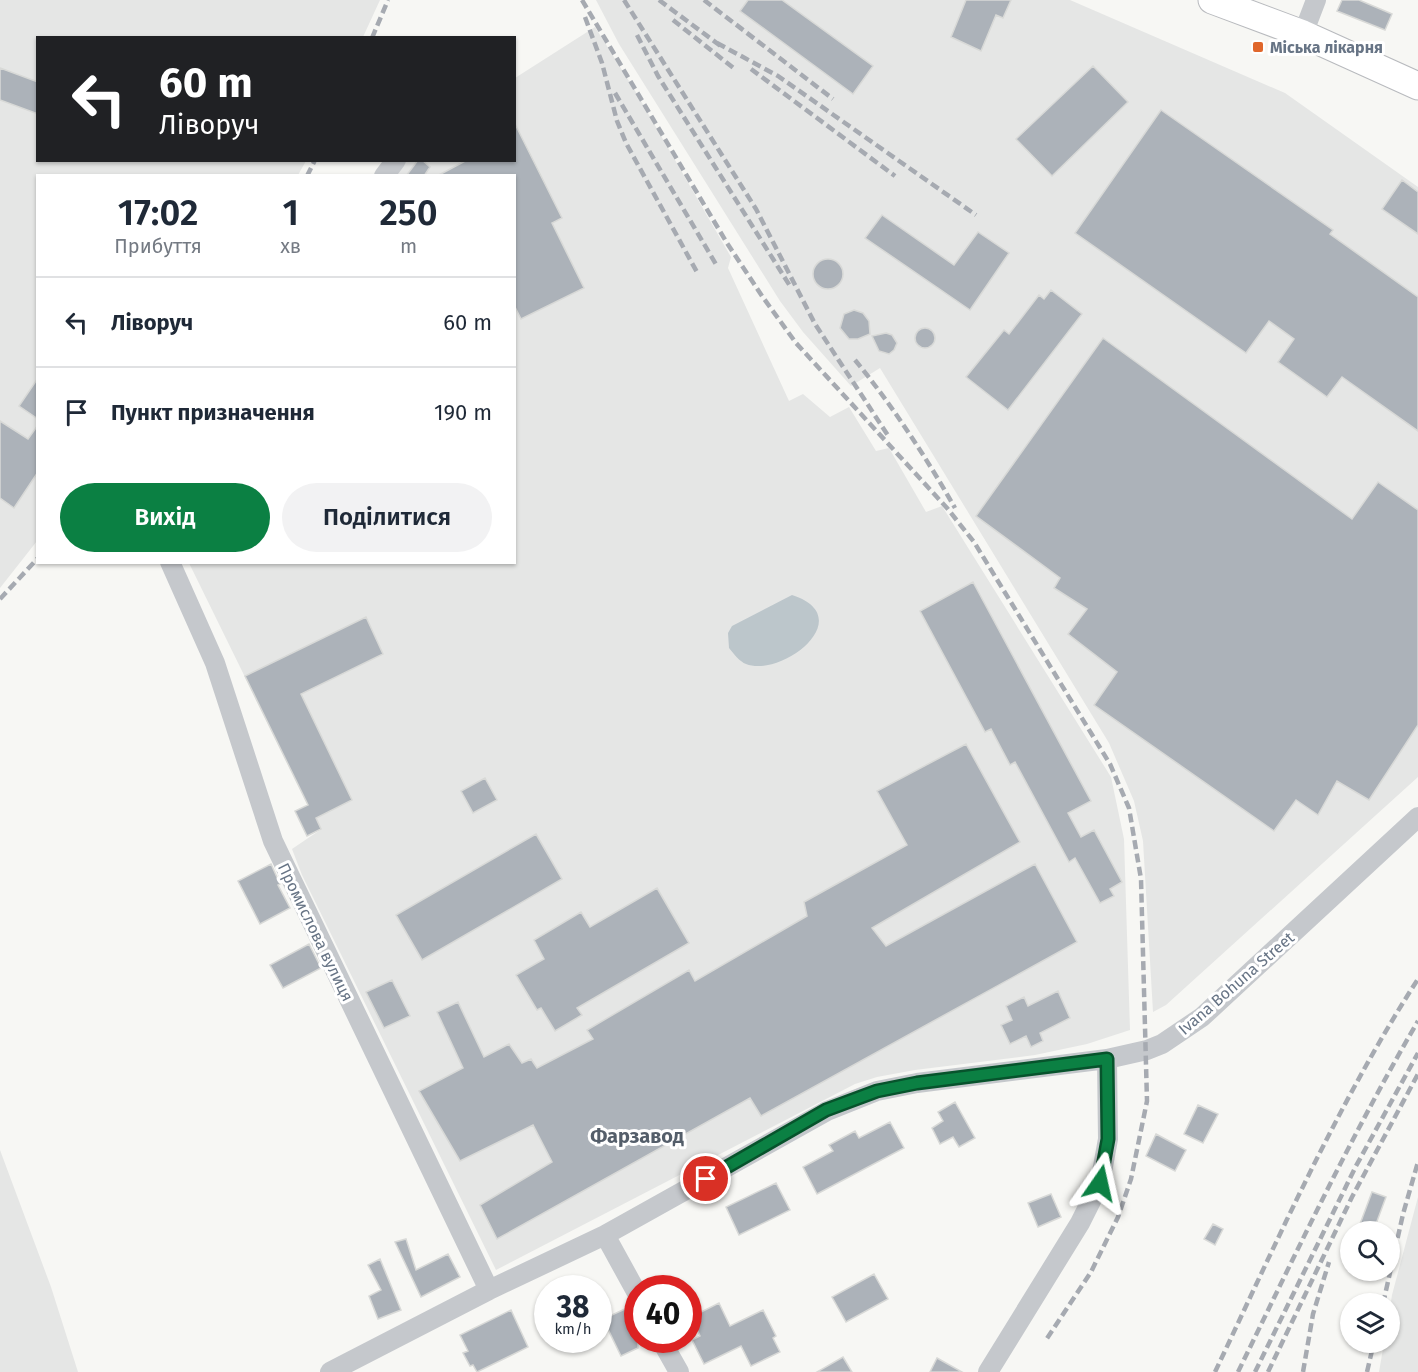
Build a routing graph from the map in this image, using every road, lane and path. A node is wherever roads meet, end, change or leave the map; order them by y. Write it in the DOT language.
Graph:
graph roads {
  1 [pos="1212,0"];
  2 [pos="1316,0"];
  3 [pos="1303,34"];
  4 [pos="1418,86"];
  5 [pos="171,564"];
  6 [pos="1418,817"];
  7 [pos="1107,1059"];
  8 [pos="605,1235"];
  9 [pos="627,1275"];
  10 [pos="489,1290"];
  11 [pos="668,1353"];
  12 [pos="330,1372"];
  13 [pos="679,1372"];
  14 [pos="988,1372"];
  1 -- 3 [label="highway"];
  2 -- 3 [label="street"];
  3 -- 4 [label="highway"];
  5 -- 10 [label="street, Промислова вулиця"];
  6 -- 7 [label="street, Ivana Bohuna Street"];
  7 -- 8 [label="street, Ivana Bohuna Street"];
  7 -- 14 [label="street"];
  8 -- 9 [label="street"];
  8 -- 10 [label="street, Ivana Bohuna Street"];
  10 -- 12 [label="street, Ivana Bohuna Street"];
  11 -- 13 [label="street"];
}
